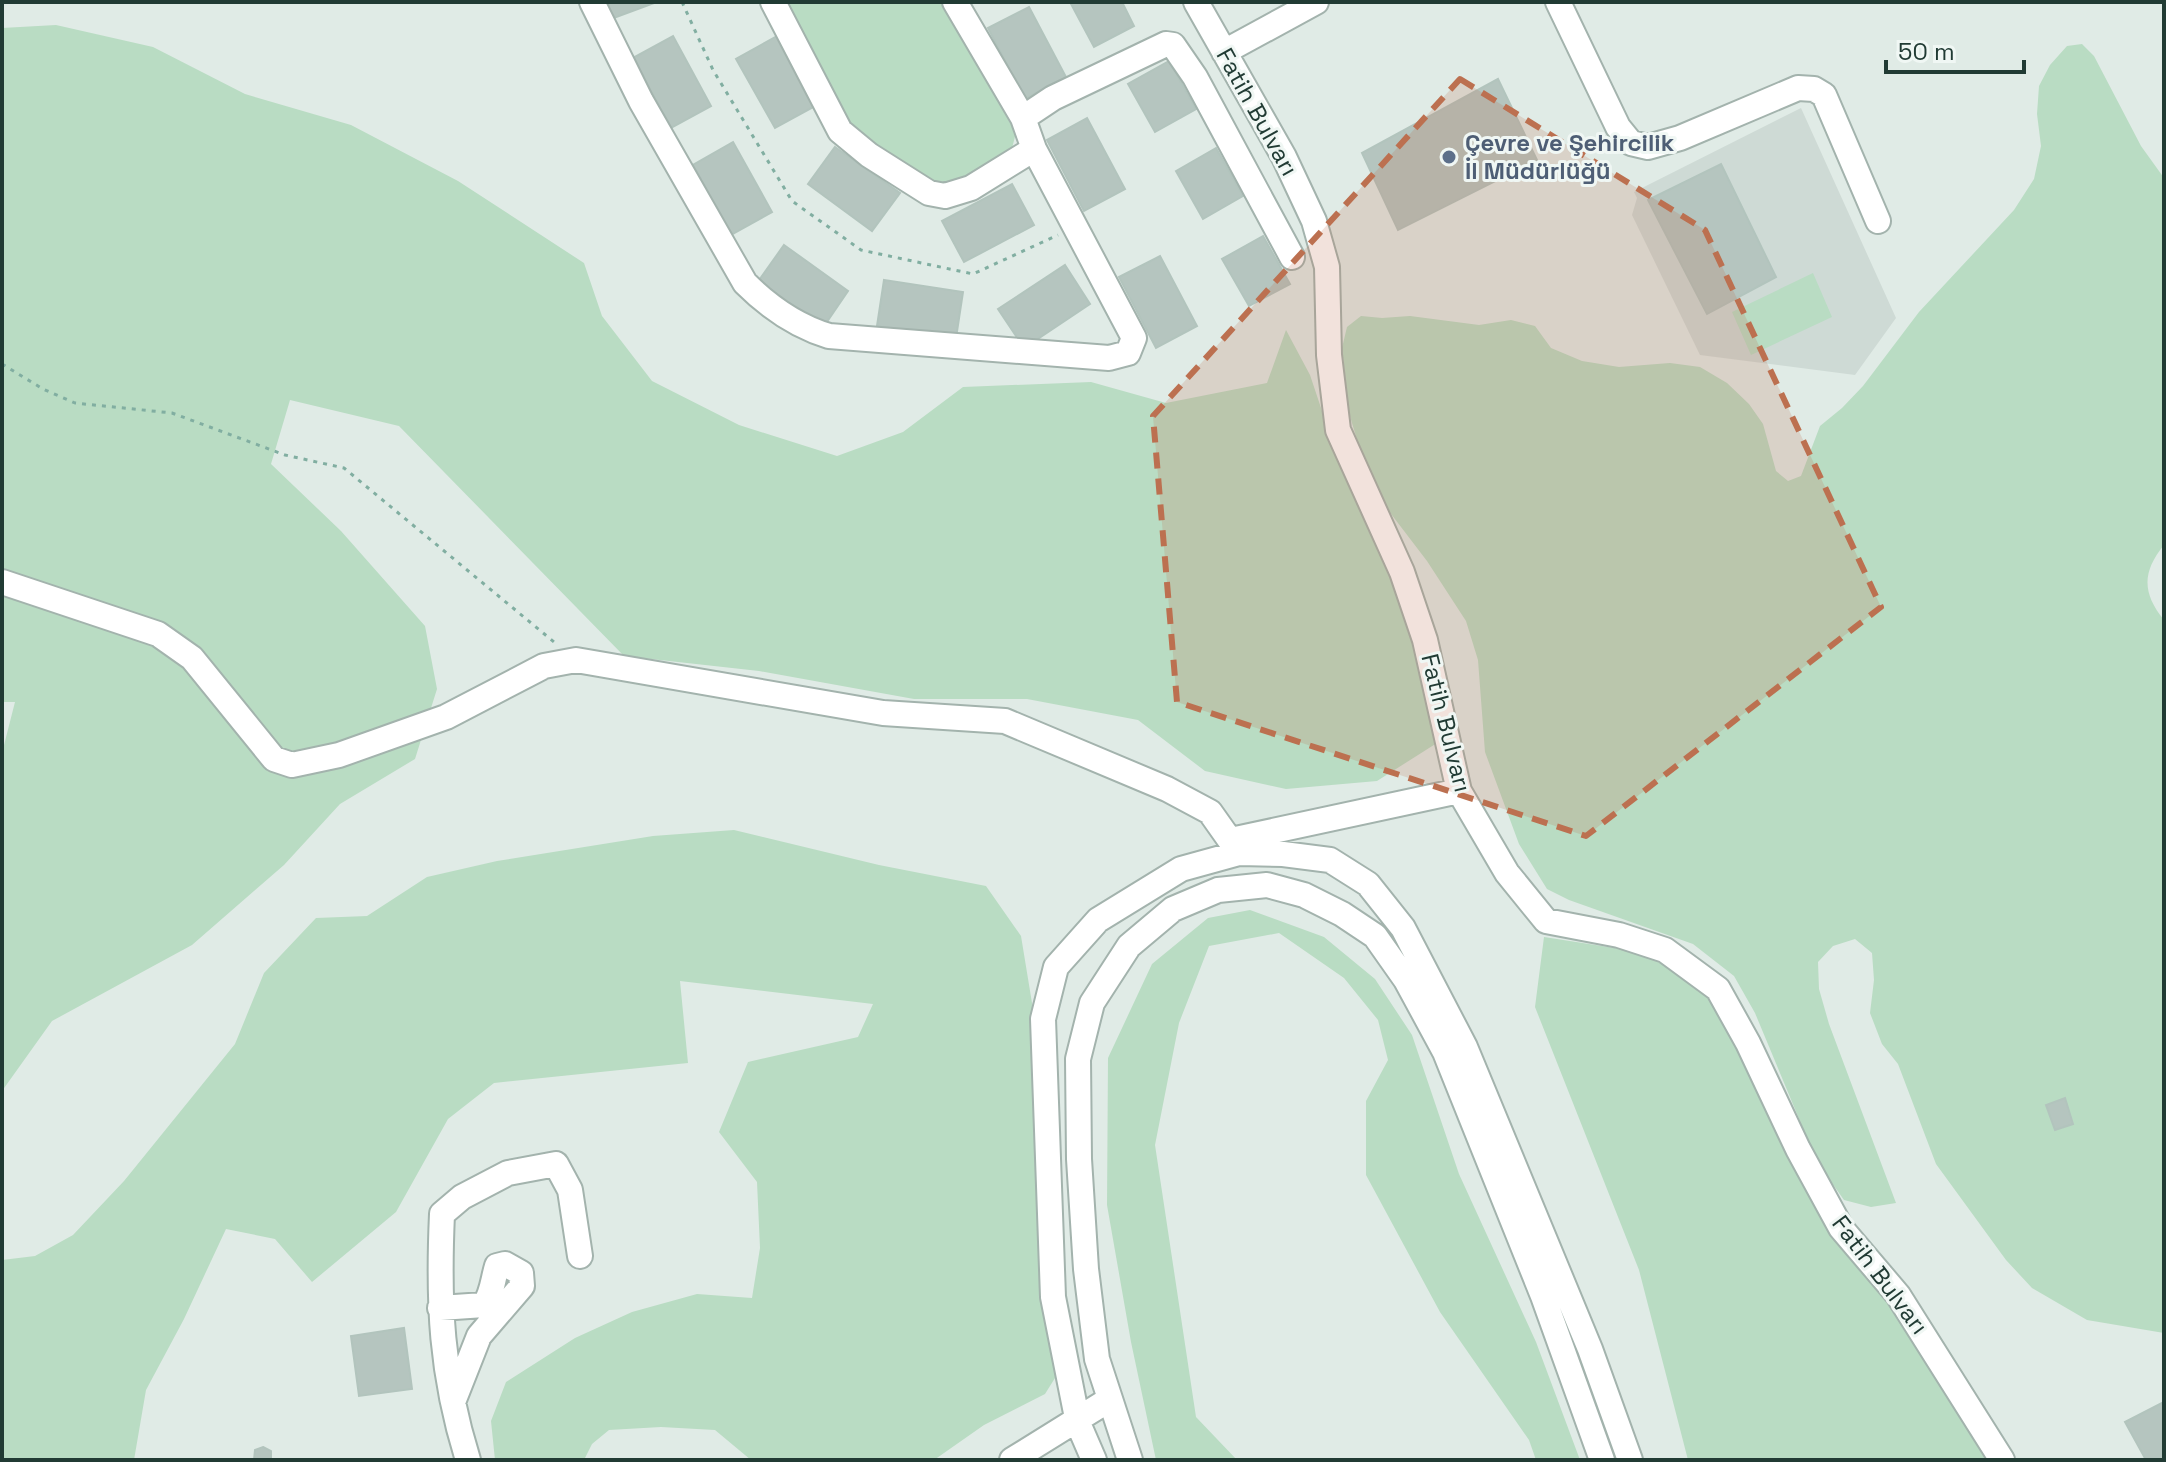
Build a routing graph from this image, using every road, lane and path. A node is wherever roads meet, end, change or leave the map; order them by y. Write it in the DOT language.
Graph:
graph roads {
  1 [pos="592,2"];
  2 [pos="682,2"];
  3 [pos="773,2"];
  4 [pos="955,2"];
  5 [pos="1196,2"];
  6 [pos="1316,2"];
  7 [pos="1558,2"];
  8 [pos="1224,52"];
  9 [pos="1023,118"];
  10 [pos="1034,149"];
  11 [pos="1878,221"];
  12 [pos="1075,227"];
  13 [pos="1292,257"];
  14 [pos="2,364"];
  15 [pos="2,582"];
  16 [pos="576,660"];
  17 [pos="1459,791"];
  18 [pos="1235,846"];
  19 [pos="580,1256"];
  20 [pos="440,1308"];
  21 [pos="453,1404"];
  22 [pos="1111,1406"];
  23 [pos="1078,1419"];
  24 [pos="468,1460"];
  25 [pos="1012,1460"];
  26 [pos="1094,1460"];
  27 [pos="1130,1460"];
  28 [pos="1602,1460"];
  29 [pos="1630,1460"];
  30 [pos="2002,1460"];
  1 -- 12 [label="street"];
  2 -- 12 [label="path"];
  3 -- 10 [label="street"];
  4 -- 9 [label="street"];
  5 -- 8 [label="street, Fatih Bulvarı"];
  6 -- 8 [label="street"];
  7 -- 11 [label="street"];
  8 -- 17 [label="street, Fatih Bulvarı"];
  9 -- 10 [label="street"];
  9 -- 13 [label="street"];
  10 -- 12 [label="street"];
  14 -- 16 [label="path"];
  15 -- 16 [label="street"];
  16 -- 18 [label="street"];
  17 -- 18 [label="street"];
  17 -- 30 [label="street, Fatih Bulvarı"];
  18 -- 23 [label="street"];
  18 -- 29 [label="street"];
  19 -- 20 [label="street"];
  20 -- 21 [label="street"];
  20 -- 21 [label="street"];
  21 -- 24 [label="street"];
  22 -- 23 [label="street"];
  22 -- 27 [label="street"];
  22 -- 28 [label="street"];
  23 -- 25 [label="street"];
  23 -- 26 [label="street"];
}
